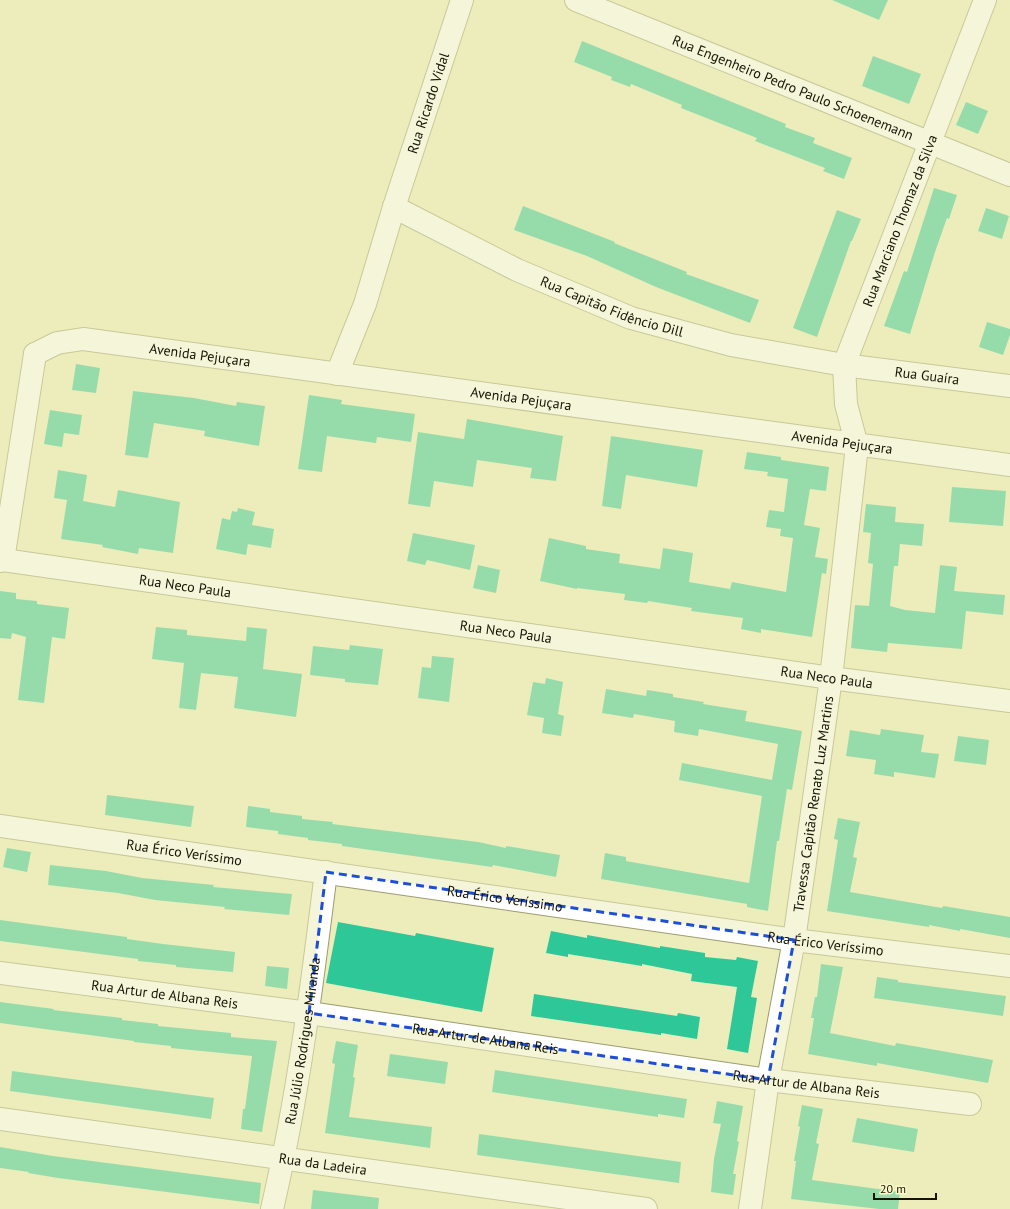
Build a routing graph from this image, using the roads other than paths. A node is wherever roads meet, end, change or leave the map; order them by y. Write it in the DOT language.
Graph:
graph roads {
  1 [pos="462,0"];
  2 [pos="576,0"];
  3 [pos="984,0"];
  4 [pos="930,143"];
  5 [pos="1010,175"];
  6 [pos="394,207"];
  7 [pos="844,366"];
  8 [pos="337,374"];
  9 [pos="1010,386"];
  10 [pos="856,446"];
  11 [pos="1010,465"];
  12 [pos="1,560"];
  13 [pos="831,678"];
  14 [pos="1010,701"];
  15 [pos="0,826"];
  16 [pos="326,872"];
  17 [pos="794,940"];
  18 [pos="1010,966"];
  19 [pos="0,973"];
  20 [pos="309,1013"];
  21 [pos="768,1080"];
  22 [pos="970,1104"];
  23 [pos="0,1119"];
  24 [pos="284,1158"];
  25 [pos="272,1209"];
  26 [pos="646,1209"];
  27 [pos="750,1209"];
  1 -- 6 [label="street, Rua Ricardo Vidal"];
  2 -- 4 [label="street, Rua Engenheiro Pedro Paulo Schoenemann"];
  3 -- 4 [label="street, Rua Marciano Thomaz da Silva"];
  4 -- 5 [label="street, Rua Engenheiro Pedro Paulo Schoenemann"];
  4 -- 7 [label="street, Rua Marciano Thomaz da Silva"];
  6 -- 7 [label="street, Rua Capitão Fidêncio Dill"];
  6 -- 8 [label="street, Rua Ricardo Vidal"];
  7 -- 9 [label="street, Rua Guaíra"];
  7 -- 10 [label="street, Rua Marciano Thomaz da Silva"];
  8 -- 10 [label="street, Avenida Pejuçara"];
  8 -- 12 [label="street, Avenida Pejuçara"];
  10 -- 11 [label="street, Avenida Pejuçara"];
  10 -- 13 [label="street, Travessa Capitão Renato Luz Martins"];
  12 -- 13 [label="street, Rua Neco Paula"];
  13 -- 14 [label="street, Rua Neco Paula"];
  13 -- 17 [label="street, Travessa Capitão Renato Luz Martins"];
  15 -- 16 [label="street, Rua Érico Veríssimo"];
  16 -- 17 [label="street, Rua Érico Veríssimo"];
  16 -- 20 [label="street, Rua Júlio Rodrigues Miranda"];
  17 -- 18 [label="street, Rua Érico Veríssimo"];
  17 -- 21 [label="street, Travessa Capitão Renato Luz Martins"];
  19 -- 20 [label="street, Rua Artur de Albana Reis"];
  20 -- 21 [label="street, Rua Artur de Albana Reis"];
  20 -- 24 [label="street, Rua Júlio Rodrigues Miranda"];
  21 -- 22 [label="street, Rua Artur de Albana Reis"];
  21 -- 27 [label="street, Travessa Capitão Renato Luz Martins"];
  23 -- 24 [label="street, Rua da Ladeira"];
  24 -- 25 [label="street, Rua Júlio Rodrigues Miranda"];
  24 -- 26 [label="street, Rua da Ladeira"];
}
